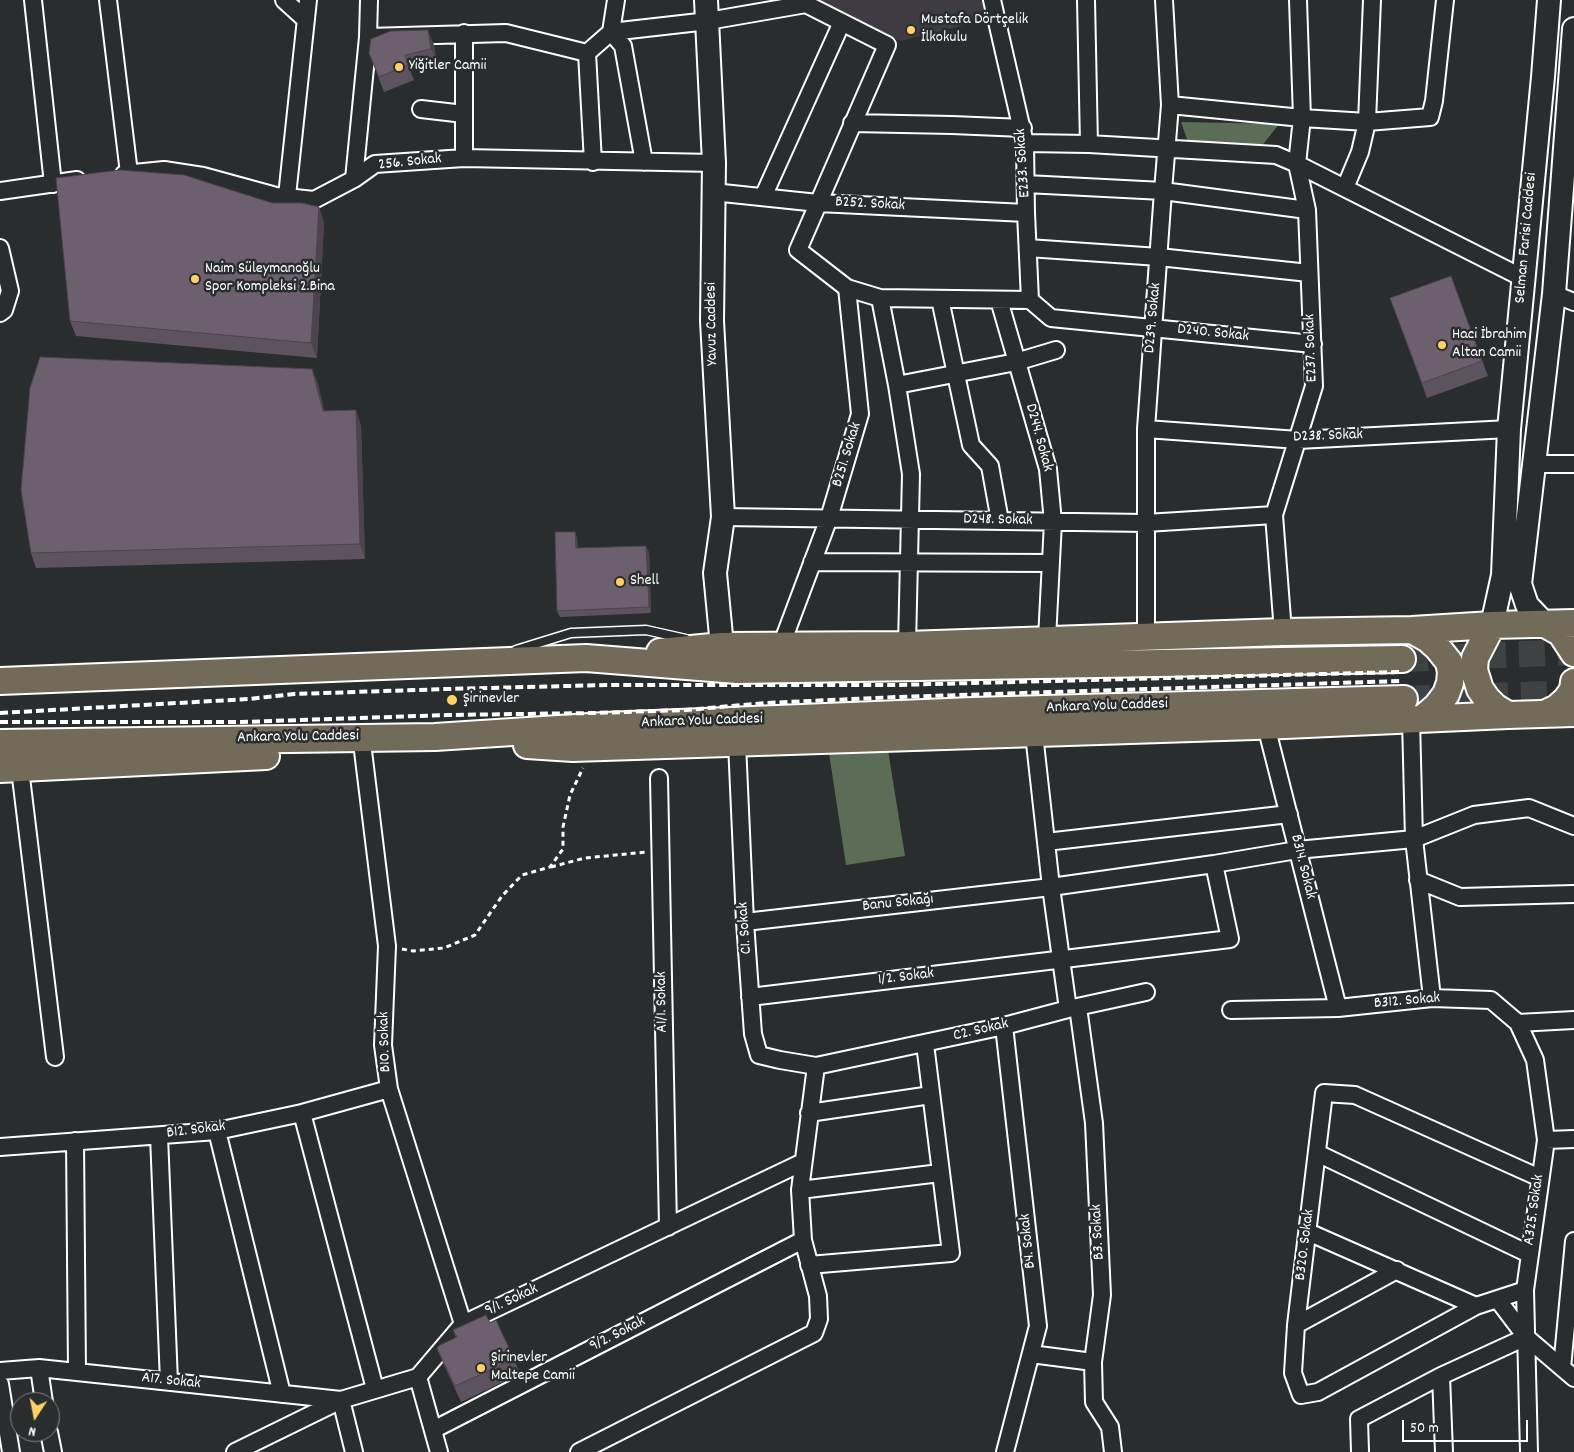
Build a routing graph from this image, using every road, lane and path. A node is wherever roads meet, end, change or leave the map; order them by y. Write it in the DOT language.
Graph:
graph roads {
  1 [pos="33,0"];
  2 [pos="108,0"];
  3 [pos="284,0"];
  4 [pos="308,0"];
  5 [pos="369,0"];
  6 [pos="616,0"];
  7 [pos="992,0"];
  8 [pos="1086,0"];
  9 [pos="1164,0"];
  10 [pos="1298,0"];
  11 [pos="1372,0"];
  12 [pos="1445,0"];
  13 [pos="1549,0"];
  14 [pos="707,10"];
  15 [pos="306,20"];
  16 [pos="842,22"];
  17 [pos="1574,29"];
  18 [pos="611,32"];
  19 [pos="464,34"];
  20 [pos="368,37"];
  21 [pos="586,53"];
  22 [pos="1170,105"];
  23 [pos="421,109"];
  24 [pos="464,114"];
  25 [pos="1302,118"];
  26 [pos="1368,122"];
  27 [pos="852,123"];
  28 [pos="1024,136"];
  29 [pos="1089,144"];
  30 [pos="1166,149"];
  31 [pos="464,158"];
  32 [pos="593,162"];
  33 [pos="644,162"];
  34 [pos="714,163"];
  35 [pos="1298,164"];
  36 [pos="130,173"];
  37 [pos="110,176"];
  38 [pos="91,178"];
  39 [pos="354,179"];
  40 [pos="53,184"];
  41 [pos="1026,184"];
  42 [pos="1345,188"];
  43 [pos="0,191"];
  44 [pos="1162,191"];
  45 [pos="713,192"];
  46 [pos="287,196"];
  47 [pos="763,197"];
  48 [pos="818,203"];
  49 [pos="1307,210"];
  50 [pos="1026,213"];
  51 [pos="0,248"];
  52 [pos="1028,248"];
  53 [pos="1159,257"];
  54 [pos="1309,273"];
  55 [pos="1523,278"];
  56 [pos="847,288"];
  57 [pos="880,298"];
  58 [pos="1564,298"];
  59 [pos="940,299"];
  60 [pos="999,300"];
  61 [pos="1030,300"];
  62 [pos="0,313"];
  63 [pos="1152,328"];
  64 [pos="1313,344"];
  65 [pos="1056,350"];
  66 [pos="1016,362"];
  67 [pos="957,373"];
  68 [pos="897,385"];
  69 [pos="1509,428"];
  70 [pos="1146,429"];
  71 [pos="1298,440"];
  72 [pos="1535,464"];
  73 [pos="1574,464"];
  74 [pos="1274,515"];
  75 [pos="723,517"];
  76 [pos="829,518"];
  77 [pos="910,519"];
  78 [pos="1000,521"];
  79 [pos="1053,522"];
  80 [pos="1146,522"];
  81 [pos="812,562"];
  82 [pos="909,562"];
  83 [pos="1051,563"];
  84 [pos="1574,623"];
  85 [pos="1545,624"];
  86 [pos="1492,625"];
  87 [pos="1412,630"];
  88 [pos="1283,632"];
  89 [pos="1146,637"];
  90 [pos="1047,639"];
  91 [pos="907,645"];
  92 [pos="722,646"];
  93 [pos="781,646"];
  94 [pos="1574,653"];
  95 [pos="586,658"];
  96 [pos="1402,658"];
  97 [pos="478,662"];
  98 [pos="0,666"];
  99 [pos="346,668"];
  100 [pos="0,681"];
  101 [pos="1574,682"];
  102 [pos="1412,713"];
  103 [pos="1574,713"];
  104 [pos="1544,714"];
  105 [pos="1508,715"];
  106 [pos="1266,726"];
  107 [pos="1034,734"];
  108 [pos="462,736"];
  109 [pos="435,737"];
  110 [pos="0,743"];
  111 [pos="737,743"];
  112 [pos="364,751"];
  113 [pos="584,766"];
  114 [pos="10,769"];
  115 [pos="659,778"];
  116 [pos="1288,814"];
  117 [pos="1574,826"];
  118 [pos="1414,839"];
  119 [pos="1046,842"];
  120 [pos="1297,850"];
  121 [pos="660,851"];
  122 [pos="1214,864"];
  123 [pos="550,867"];
  124 [pos="1418,880"];
  125 [pos="1051,887"];
  126 [pos="1574,894"];
  127 [pos="745,922"];
  128 [pos="387,946"];
  129 [pos="1061,960"];
  130 [pos="1146,992"];
  131 [pos="750,997"];
  132 [pos="1432,998"];
  133 [pos="1073,1008"];
  134 [pos="1338,1008"];
  135 [pos="1231,1010"];
  136 [pos="1574,1020"];
  137 [pos="1518,1023"];
  138 [pos="1004,1026"];
  139 [pos="925,1044"];
  140 [pos="55,1057"];
  141 [pos="816,1066"];
  142 [pos="388,1089"];
  143 [pos="931,1095"];
  144 [pos="809,1112"];
  145 [pos="302,1113"];
  146 [pos="217,1131"];
  147 [pos="159,1136"];
  148 [pos="1574,1139"];
  149 [pos="1546,1140"];
  150 [pos="75,1141"];
  151 [pos="0,1147"];
  152 [pos="1317,1153"];
  153 [pos="803,1162"];
  154 [pos="940,1173"];
  155 [pos="1540,1178"];
  156 [pos="800,1190"];
  157 [pos="668,1227"];
  158 [pos="1308,1232"];
  159 [pos="803,1240"];
  160 [pos="1574,1241"];
  161 [pos="1529,1254"];
  162 [pos="809,1265"];
  163 [pos="1397,1270"];
  164 [pos="1525,1290"];
  165 [pos="1498,1300"];
  166 [pos="1476,1306"];
  167 [pos="464,1324"];
  168 [pos="1296,1325"];
  169 [pos="1526,1337"];
  170 [pos="1032,1354"];
  171 [pos="1093,1362"];
  172 [pos="38,1368"];
  173 [pos="0,1371"];
  174 [pos="77,1372"];
  175 [pos="1568,1373"];
  176 [pos="1442,1376"];
  177 [pos="418,1377"];
  178 [pos="169,1382"];
  179 [pos="0,1384"];
  180 [pos="375,1389"];
  181 [pos="42,1392"];
  182 [pos="282,1394"];
  183 [pos="341,1400"];
  184 [pos="433,1430"];
  185 [pos="604,1446"];
  186 [pos="11,1452"];
  187 [pos="235,1452"];
  188 [pos="354,1452"];
  189 [pos="439,1452"];
  190 [pos="579,1452"];
  191 [pos="1005,1452"];
  192 [pos="1114,1452"];
  193 [pos="1360,1452"];
  194 [pos="1444,1452"];
  195 [pos="1529,1452"];
  1 -- 40 [label="street"];
  2 -- 36 [label="street"];
  3 -- 15 [label="street"];
  4 -- 15 [label="street"];
  5 -- 20 [label="street"];
  6 -- 18 [label="street"];
  7 -- 28 [label="street, E233. Sokak"];
  8 -- 29 [label="street"];
  9 -- 22 [label="street, D239. Sokak"];
  10 -- 25 [label="street, E237. Sokak"];
  11 -- 26 [label="street"];
  12 -- 26 [label="street"];
  13 -- 55 [label="main road, Selman Farisi Caddesi"];
  14 -- 16 [label="street"];
  14 -- 18 [label="street"];
  14 -- 34 [label="main road, Yavuz Caddesi"];
  15 -- 46 [label="street"];
  16 -- 27 [label="street"];
  16 -- 47 [label="street"];
  17 -- 58 [label="main road, Selman Farisi Caddesi"];
  18 -- 21 [label="street"];
  18 -- 33 [label="street"];
  19 -- 20 [label="street"];
  19 -- 21 [label="street"];
  19 -- 24 [label="street"];
  20 -- 39 [label="street"];
  21 -- 32 [label="street"];
  22 -- 25 [label="street"];
  22 -- 30 [label="street, D239. Sokak"];
  23 -- 24 [label="street"];
  24 -- 31 [label="street"];
  25 -- 26 [label="street"];
  25 -- 35 [label="street, E237. Sokak"];
  26 -- 42 [label="street"];
  27 -- 28 [label="street"];
  27 -- 48 [label="street"];
  28 -- 29 [label="street"];
  28 -- 41 [label="street, E233. Sokak"];
  29 -- 30 [label="street"];
  30 -- 35 [label="street"];
  30 -- 44 [label="street, D239. Sokak"];
  31 -- 32 [label="street, 256. Sokak"];
  31 -- 39 [label="street, 256. Sokak"];
  32 -- 33 [label="street, 256. Sokak"];
  33 -- 34 [label="street, 256. Sokak"];
  34 -- 45 [label="main road, Yavuz Caddesi"];
  35 -- 42 [label="street"];
  35 -- 49 [label="street, E237. Sokak"];
  36 -- 37 [label="street, 256. Sokak"];
  36 -- 46 [label="street, 256. Sokak"];
  38 -- 40 [label="street"];
  39 -- 46 [label="street, 256. Sokak"];
  40 -- 43 [label="street"];
  41 -- 44 [label="street"];
  41 -- 50 [label="street, E233. Sokak"];
  42 -- 55 [label="street"];
  44 -- 49 [label="street"];
  44 -- 53 [label="street, D239. Sokak"];
  45 -- 47 [label="street, B252. Sokak"];
  45 -- 75 [label="main road, Yavuz Caddesi"];
  47 -- 48 [label="street, B252. Sokak"];
  48 -- 50 [label="street, B252. Sokak"];
  48 -- 56 [label="street"];
  49 -- 54 [label="street, E237. Sokak"];
  50 -- 52 [label="street, E233. Sokak"];
  51 -- 62 [label="street"];
  52 -- 53 [label="street"];
  52 -- 61 [label="street, E233. Sokak"];
  53 -- 54 [label="street"];
  53 -- 63 [label="street, D239. Sokak"];
  54 -- 64 [label="street, E237. Sokak"];
  55 -- 69 [label="main road, Selman Farisi Caddesi"];
  56 -- 57 [label="street"];
  56 -- 76 [label="street, B251. Sokak"];
  57 -- 59 [label="street"];
  57 -- 68 [label="street"];
  58 -- 72 [label="main road, Selman Farisi Caddesi"];
  59 -- 60 [label="street"];
  59 -- 67 [label="street"];
  60 -- 61 [label="street"];
  60 -- 66 [label="street, D244. Sokak"];
  61 -- 63 [label="street, D240. Sokak"];
  63 -- 64 [label="street, D240. Sokak"];
  63 -- 70 [label="street, D239. Sokak"];
  64 -- 71 [label="street, E237. Sokak"];
  65 -- 66 [label="street"];
  66 -- 67 [label="street"];
  66 -- 79 [label="street, D244. Sokak"];
  67 -- 68 [label="street"];
  67 -- 78 [label="street"];
  68 -- 77 [label="street"];
  69 -- 71 [label="street, D238. Sokak"];
  69 -- 86 [label="main road, Selman Farisi Caddesi"];
  70 -- 71 [label="street, D238. Sokak"];
  70 -- 80 [label="street, D239. Sokak"];
  71 -- 74 [label="street, E237. Sokak"];
  72 -- 73 [label="street"];
  72 -- 85 [label="main road, Selman Farisi Caddesi"];
  74 -- 80 [label="street, D248. Sokak"];
  74 -- 88 [label="street, E237. Sokak"];
  75 -- 76 [label="street, D248. Sokak"];
  75 -- 92 [label="main road, Yavuz Caddesi"];
  76 -- 77 [label="street, D248. Sokak"];
  76 -- 81 [label="street, B251. Sokak"];
  77 -- 78 [label="street, D248. Sokak"];
  77 -- 82 [label="street"];
  78 -- 79 [label="street, D248. Sokak"];
  79 -- 80 [label="street, D248. Sokak"];
  79 -- 83 [label="street, D244. Sokak"];
  80 -- 89 [label="street, D239. Sokak"];
  81 -- 82 [label="street"];
  81 -- 93 [label="street, B251. Sokak"];
  82 -- 83 [label="street"];
  82 -- 91 [label="street"];
  83 -- 90 [label="street, D244. Sokak"];
  84 -- 85 [label="highway"];
  85 -- 86 [label="highway"];
  85 -- 94 [label="highway"];
  86 -- 87 [label="highway"];
  86 -- 105 [label="highway"];
  87 -- 88 [label="highway"];
  87 -- 102 [label="highway"];
  88 -- 89 [label="highway"];
  89 -- 90 [label="highway"];
  90 -- 91 [label="highway"];
  91 -- 93 [label="highway"];
  92 -- 93 [label="highway"];
  92 -- 95 [label="highway"];
  92 -- 97 [label="lane"];
  95 -- 96 [label="highway"];
  95 -- 97 [label="highway"];
  97 -- 99 [label="highway"];
  98 -- 99 [label="highway"];
  99 -- 100 [label="highway"];
  101 -- 104 [label="highway"];
  102 -- 105 [label="highway"];
  102 -- 106 [label="highway"];
  102 -- 108 [label="highway, Ankara Yolu Caddesi"];
  102 -- 118 [label="street"];
  103 -- 104 [label="highway"];
  104 -- 105 [label="highway"];
  106 -- 107 [label="highway"];
  106 -- 116 [label="street, B314. Sokak"];
  107 -- 111 [label="highway"];
  107 -- 119 [label="street, B3. Sokak"];
  108 -- 109 [label="highway, Ankara Yolu Caddesi"];
  108 -- 111 [label="highway"];
  109 -- 110 [label="highway, Ankara Yolu Caddesi"];
  109 -- 112 [label="highway"];
  111 -- 127 [label="street, C1. Sokak"];
  112 -- 114 [label="highway"];
  112 -- 128 [label="street, B10. Sokak"];
  113 -- 123 [label="path"];
  114 -- 140 [label="street"];
  115 -- 121 [label="street, A1/1. Sokak"];
  116 -- 119 [label="street"];
  116 -- 120 [label="street, B314. Sokak"];
  117 -- 118 [label="street, Banu Sokağı"];
  118 -- 120 [label="street, Banu Sokağı"];
  118 -- 124 [label="street"];
  119 -- 125 [label="street, B3. Sokak"];
  120 -- 122 [label="street, Banu Sokağı"];
  120 -- 134 [label="street, B314. Sokak"];
  121 -- 123 [label="path"];
  121 -- 157 [label="street, A1/1. Sokak"];
  122 -- 125 [label="street, Banu Sokağı"];
  122 -- 129 [label="street, 1/2. Sokak"];
  123 -- 128 [label="path"];
  124 -- 126 [label="street"];
  124 -- 132 [label="street"];
  125 -- 127 [label="street, Banu Sokağı"];
  125 -- 129 [label="street, B3. Sokak"];
  127 -- 131 [label="street, C1. Sokak"];
  128 -- 142 [label="street, B10. Sokak"];
  129 -- 131 [label="street, 1/2. Sokak"];
  129 -- 133 [label="street, B3. Sokak"];
  130 -- 133 [label="street, C2. Sokak"];
  131 -- 141 [label="street, C1. Sokak"];
  132 -- 134 [label="street, B312. Sokak"];
  132 -- 137 [label="street, B312. Sokak"];
  133 -- 138 [label="street, C2. Sokak"];
  133 -- 171 [label="street, B3. Sokak"];
  134 -- 135 [label="street, B312. Sokak"];
  136 -- 137 [label="street"];
  137 -- 149 [label="street, A325. Sokak"];
  138 -- 139 [label="street, C2. Sokak"];
  138 -- 170 [label="street, B4. Sokak"];
  139 -- 141 [label="street, C2. Sokak"];
  139 -- 143 [label="street"];
  141 -- 144 [label="street"];
  142 -- 145 [label="street, B12. Sokak"];
  142 -- 167 [label="street, B10. Sokak"];
  143 -- 144 [label="street"];
  143 -- 154 [label="street"];
  144 -- 153 [label="street"];
  145 -- 146 [label="street, B12. Sokak"];
  145 -- 180 [label="street"];
  146 -- 147 [label="street, B12. Sokak"];
  146 -- 182 [label="street"];
  147 -- 150 [label="street, B12. Sokak"];
  147 -- 178 [label="street"];
  148 -- 149 [label="street"];
  149 -- 155 [label="street, A325. Sokak"];
  150 -- 151 [label="street, B12. Sokak"];
  150 -- 174 [label="street"];
  152 -- 155 [label="street, B320. Sokak"];
  152 -- 158 [label="street, B320. Sokak"];
  152 -- 161 [label="street"];
  153 -- 156 [label="street"];
  153 -- 157 [label="street, 9/1. Sokak"];
  154 -- 156 [label="street"];
  154 -- 162 [label="street"];
  155 -- 161 [label="street, A325. Sokak"];
  156 -- 159 [label="street"];
  157 -- 167 [label="street, 9/1. Sokak"];
  158 -- 163 [label="street"];
  158 -- 168 [label="street, B320. Sokak"];
  159 -- 162 [label="street"];
  159 -- 184 [label="street, 9/2. Sokak"];
  160 -- 175 [label="street"];
  161 -- 164 [label="street, A325. Sokak"];
  162 -- 185 [label="street"];
  163 -- 166 [label="street"];
  163 -- 168 [label="street"];
  164 -- 165 [label="street"];
  164 -- 169 [label="street, A325. Sokak"];
  165 -- 166 [label="street"];
  165 -- 169 [label="street"];
  166 -- 168 [label="street, B320. Sokak"];
  167 -- 177 [label="street, 9/1. Sokak"];
  169 -- 175 [label="street"];
  169 -- 176 [label="street"];
  169 -- 195 [label="street, A325. Sokak"];
  170 -- 171 [label="street"];
  170 -- 191 [label="street, B4. Sokak"];
  171 -- 192 [label="street, B3. Sokak"];
  172 -- 173 [label="street, A17. Sokak"];
  172 -- 174 [label="street, A17. Sokak"];
  172 -- 181 [label="street"];
  174 -- 178 [label="street, A17. Sokak"];
  176 -- 193 [label="street"];
  176 -- 194 [label="street"];
  177 -- 180 [label="street"];
  177 -- 184 [label="street"];
  178 -- 182 [label="street, A17. Sokak"];
  179 -- 186 [label="street"];
  180 -- 183 [label="street"];
  182 -- 183 [label="street, A17. Sokak"];
  183 -- 187 [label="street"];
  183 -- 188 [label="street"];
  184 -- 189 [label="street"];
  185 -- 190 [label="street"];
}
